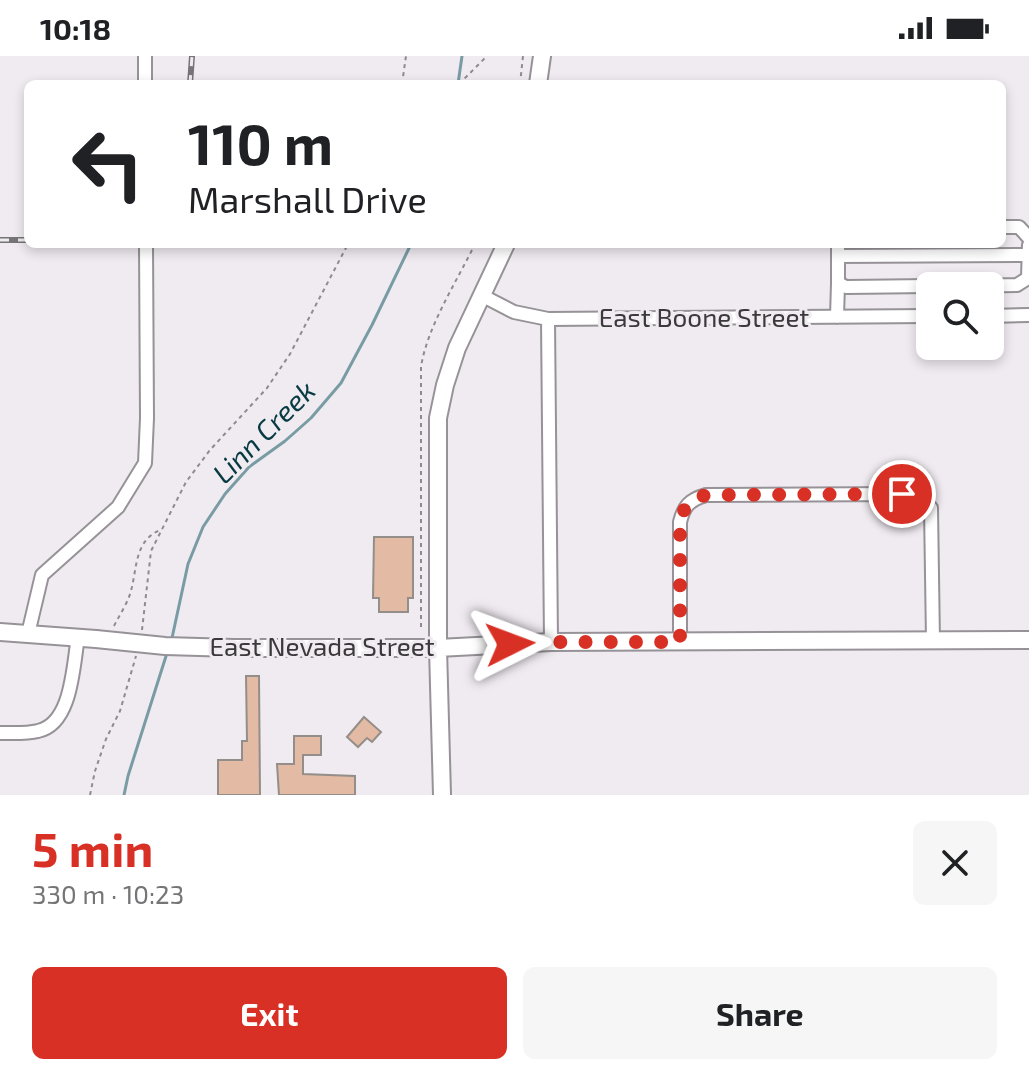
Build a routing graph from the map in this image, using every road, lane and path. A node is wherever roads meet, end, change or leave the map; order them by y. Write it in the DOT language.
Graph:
graph roads {
  1 [pos="145,56"];
  2 [pos="406,56"];
  3 [pos="487,56"];
  4 [pos="523,56"];
  5 [pos="542,56"];
  6 [pos="145,80"];
  7 [pos="403,80"];
  8 [pos="463,80"];
  9 [pos="520,80"];
  10 [pos="539,80"];
  11 [pos="1006,227"];
  12 [pos="1029,238"];
  13 [pos="1029,245"];
  14 [pos="146,248"];
  15 [pos="346,248"];
  16 [pos="504,248"];
  17 [pos="838,250"];
  18 [pos="1029,255"];
  19 [pos="838,283"];
  20 [pos="1004,285"];
  21 [pos="916,286"];
  22 [pos="483,296"];
  23 [pos="1029,315"];
  24 [pos="916,316"];
  25 [pos="1004,316"];
  26 [pos="837,317"];
  27 [pos="548,319"];
  28 [pos="162,529"];
  29 [pos="114,627"];
  30 [pos="0,632"];
  31 [pos="28,634"];
  32 [pos="78,637"];
  33 [pos="141,638"];
  34 [pos="1029,640"];
  35 [pos="933,641"];
  36 [pos="551,642"];
  37 [pos="680,642"];
  38 [pos="438,648"];
  39 [pos="137,651"];
  40 [pos="0,733"];
  41 [pos="90,795"];
  42 [pos="442,795"];
  1 -- 6 [label="street"];
  2 -- 7 [label="path"];
  3 -- 8 [label="path"];
  4 -- 9 [label="path"];
  5 -- 10 [label="main road"];
  11 -- 12 [label="street"];
  13 -- 18 [label="street"];
  14 -- 31 [label="street"];
  15 -- 28 [label="path"];
  16 -- 22 [label="main road"];
  17 -- 18 [label="street"];
  17 -- 19 [label="street"];
  18 -- 20 [label="street"];
  19 -- 21 [label="street"];
  19 -- 26 [label="street"];
  22 -- 27 [label="street, East Boone Street"];
  22 -- 38 [label="main road"];
  23 -- 25 [label="street"];
  24 -- 26 [label="street, East Boone Street"];
  26 -- 27 [label="street, East Boone Street"];
  27 -- 36 [label="street"];
  28 -- 29 [label="path"];
  28 -- 33 [label="path"];
  30 -- 31 [label="main road, East Nevada Street"];
  31 -- 32 [label="main road, East Nevada Street"];
  32 -- 38 [label="main road, East Nevada Street, bridge"];
  32 -- 40 [label="street"];
  34 -- 35 [label="main road, East Nevada Street"];
  35 -- 37 [label="main road, East Nevada Street"];
  35 -- 37 [label="street"];
  36 -- 37 [label="main road, East Nevada Street"];
  36 -- 38 [label="main road, East Nevada Street"];
  38 -- 42 [label="main road"];
  39 -- 41 [label="path"];
}
